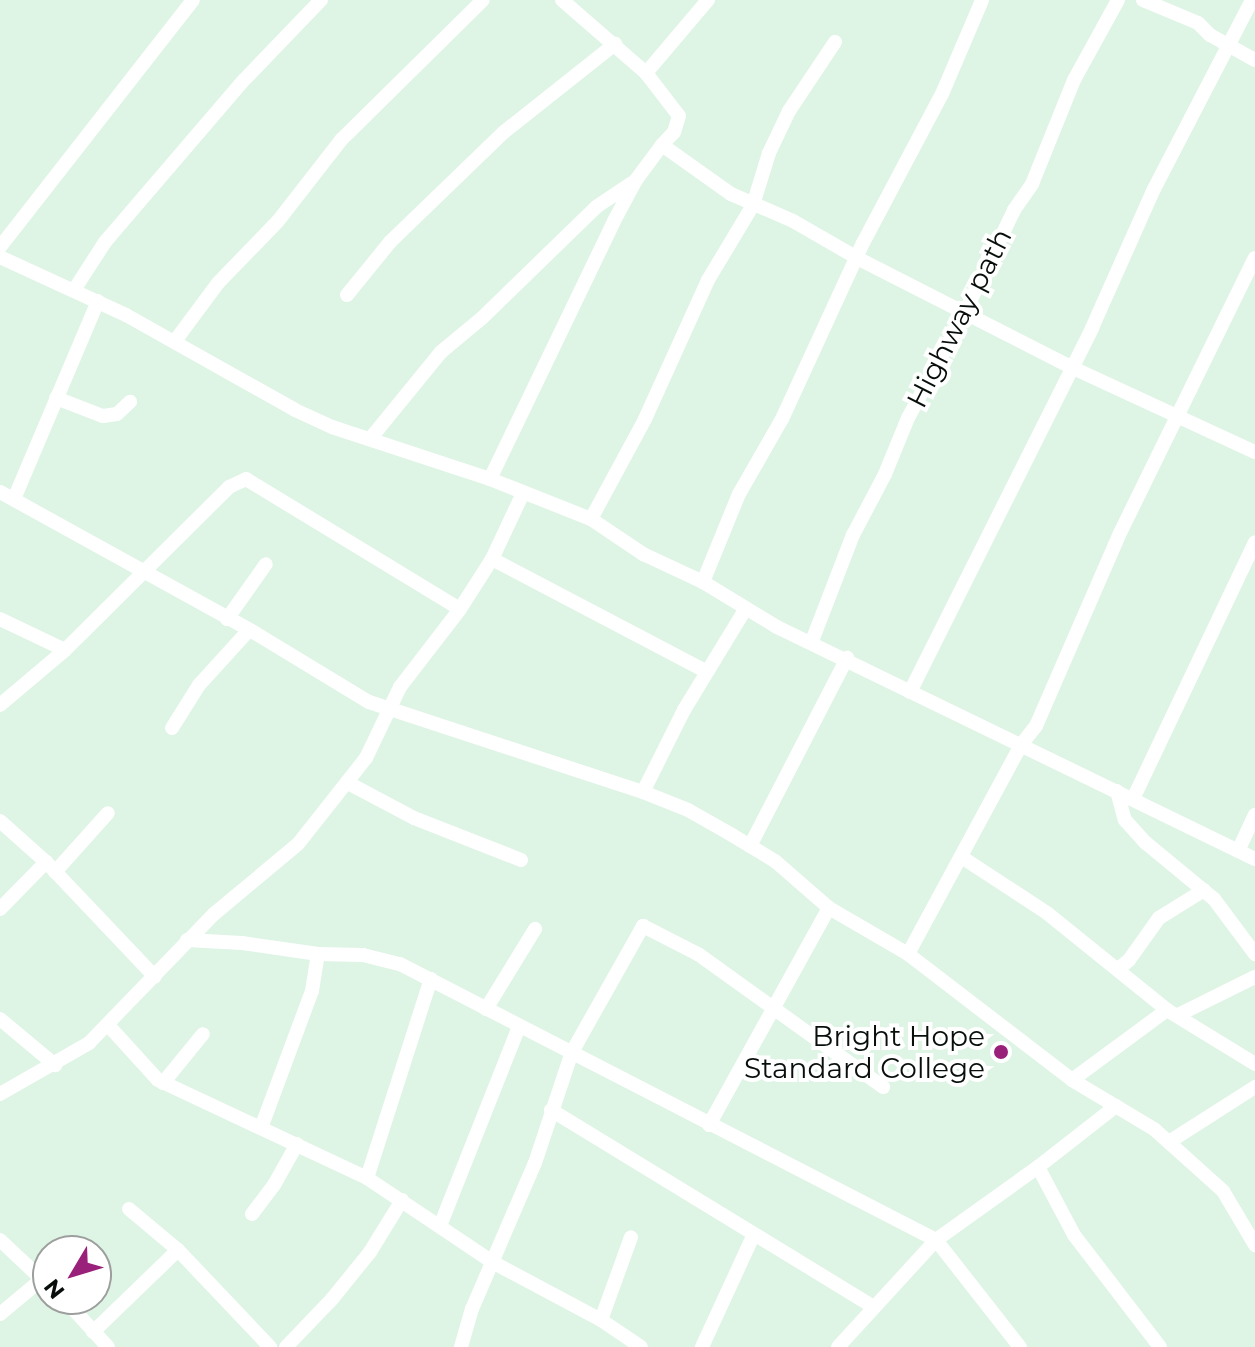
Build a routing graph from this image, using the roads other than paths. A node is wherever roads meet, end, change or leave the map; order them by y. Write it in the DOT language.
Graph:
graph roads {
  1 [pos="193,0"];
  2 [pos="321,0"];
  3 [pos="483,0"];
  4 [pos="708,0"];
  5 [pos="982,0"];
  6 [pos="1118,0"];
  7 [pos="1143,0"];
  8 [pos="1252,0"];
  9 [pos="565,1"];
  10 [pos="835,42"];
  11 [pos="615,44"];
  12 [pos="1228,46"];
  13 [pos="1255,60"];
  14 [pos="646,73"];
  15 [pos="662,145"];
  16 [pos="636,180"];
  17 [pos="753,205"];
  18 [pos="0,247"];
  19 [pos="0,257"];
  20 [pos="1255,258"];
  21 [pos="859,259"];
  22 [pos="74,290"];
  23 [pos="347,295"];
  24 [pos="98,301"];
  25 [pos="965,312"];
  26 [pos="175,341"];
  27 [pos="1073,368"];
  28 [pos="56,398"];
  29 [pos="130,402"];
  30 [pos="1177,419"];
  31 [pos="370,439"];
  32 [pos="1255,452"];
  33 [pos="490,479"];
  34 [pos="523,493"];
  35 [pos="7,495"];
  36 [pos="591,519"];
  37 [pos="1255,542"];
  38 [pos="492,559"];
  39 [pos="266,564"];
  40 [pos="146,571"];
  41 [pos="703,582"];
  42 [pos="746,608"];
  43 [pos="460,609"];
  44 [pos="0,619"];
  45 [pos="227,619"];
  46 [pos="249,630"];
  47 [pos="812,641"];
  48 [pos="65,650"];
  49 [pos="847,658"];
  50 [pos="705,671"];
  51 [pos="910,692"];
  52 [pos="0,705"];
  53 [pos="392,708"];
  54 [pos="172,728"];
  55 [pos="1021,745"];
  56 [pos="348,783"];
  57 [pos="1117,791"];
  58 [pos="643,792"];
  59 [pos="1133,799"];
  60 [pos="108,813"];
  61 [pos="1255,815"];
  62 [pos="0,821"];
  63 [pos="750,846"];
  64 [pos="1238,851"];
  65 [pos="963,858"];
  66 [pos="1255,859"];
  67 [pos="521,860"];
  68 [pos="50,867"];
  69 [pos="1204,890"];
  70 [pos="829,908"];
  71 [pos="0,909"];
  72 [pos="535,929"];
  73 [pos="187,940"];
  74 [pos="318,954"];
  75 [pos="908,954"];
  76 [pos="1255,954"];
  77 [pos="1124,964"];
  78 [pos="155,977"];
  79 [pos="1255,977"];
  80 [pos="431,979"];
  81 [pos="486,1009"];
  82 [pos="775,1011"];
  83 [pos="1172,1013"];
  84 [pos="0,1019"];
  85 [pos="108,1025"];
  86 [pos="519,1026"];
  87 [pos="203,1034"];
  88 [pos="572,1052"];
  89 [pos="1255,1064"];
  90 [pos="55,1065"];
  91 [pos="1072,1080"];
  92 [pos="163,1083"];
  93 [pos="883,1087"];
  94 [pos="1255,1087"];
  95 [pos="0,1094"];
  96 [pos="1116,1106"];
  97 [pos="551,1110"];
  98 [pos="709,1125"];
  99 [pos="261,1128"];
  100 [pos="1169,1142"];
  101 [pos="297,1144"];
  102 [pos="1038,1167"];
  103 [pos="367,1178"];
  104 [pos="402,1200"];
  105 [pos="129,1209"];
  106 [pos="252,1214"];
  107 [pos="1250,1224"];
  108 [pos="440,1226"];
  109 [pos="754,1234"];
  110 [pos="631,1237"];
  111 [pos="0,1240"];
  112 [pos="936,1240"];
  113 [pos="1255,1245"];
  114 [pos="178,1250"];
  115 [pos="494,1263"];
  116 [pos="32,1270"];
  117 [pos="32,1291"];
  118 [pos="874,1307"];
  119 [pos="0,1314"];
  120 [pos="78,1315"];
  121 [pos="601,1320"];
  122 [pos="93,1332"];
  123 [pos="108,1347"];
  124 [pos="270,1347"];
  125 [pos="286,1347"];
  126 [pos="461,1347"];
  127 [pos="641,1347"];
  128 [pos="702,1347"];
  129 [pos="838,1347"];
  130 [pos="1020,1347"];
  131 [pos="1160,1347"];
  1 -- 18 [label="street"];
  2 -- 22 [label="street"];
  3 -- 26 [label="street"];
  4 -- 14 [label="street"];
  5 -- 21 [label="street"];
  6 -- 25 [label="street, Highway path"];
  7 -- 12 [label="street"];
  8 -- 12 [label="street"];
  9 -- 11 [label="street"];
  10 -- 17 [label="street"];
  11 -- 14 [label="street"];
  11 -- 23 [label="street"];
  12 -- 13 [label="street"];
  12 -- 27 [label="street"];
  14 -- 15 [label="street"];
  15 -- 16 [label="street"];
  15 -- 17 [label="street"];
  16 -- 31 [label="street"];
  16 -- 33 [label="street"];
  17 -- 21 [label="street"];
  17 -- 36 [label="street"];
  19 -- 22 [label="street"];
  20 -- 30 [label="street"];
  21 -- 25 [label="street"];
  21 -- 41 [label="street"];
  22 -- 24 [label="street"];
  24 -- 26 [label="street"];
  24 -- 28 [label="street"];
  25 -- 27 [label="street"];
  25 -- 47 [label="street, Highway path"];
  26 -- 31 [label="street"];
  27 -- 30 [label="street"];
  27 -- 51 [label="street"];
  28 -- 29 [label="street"];
  28 -- 35 [label="street"];
  30 -- 32 [label="street"];
  30 -- 55 [label="street"];
  31 -- 33 [label="street"];
  33 -- 34 [label="street"];
  34 -- 36 [label="street"];
  34 -- 38 [label="street"];
  35 -- 40 [label="street"];
  36 -- 41 [label="street"];
  37 -- 59 [label="street"];
  38 -- 43 [label="street"];
  38 -- 50 [label="street"];
  39 -- 45 [label="street"];
  40 -- 43 [label="street"];
  40 -- 45 [label="street"];
  40 -- 48 [label="street"];
  41 -- 42 [label="street"];
  42 -- 47 [label="street"];
  42 -- 50 [label="street"];
  43 -- 53 [label="street"];
  44 -- 48 [label="street"];
  45 -- 46 [label="street"];
  46 -- 53 [label="street"];
  46 -- 54 [label="street"];
  47 -- 49 [label="street"];
  48 -- 52 [label="street"];
  49 -- 51 [label="street"];
  49 -- 63 [label="street"];
  50 -- 58 [label="street"];
  51 -- 55 [label="street"];
  53 -- 56 [label="street"];
  53 -- 58 [label="street"];
  55 -- 57 [label="street"];
  55 -- 65 [label="street"];
  56 -- 67 [label="street"];
  56 -- 73 [label="street"];
  57 -- 59 [label="street"];
  57 -- 69 [label="street"];
  58 -- 63 [label="street"];
  59 -- 64 [label="street"];
  60 -- 68 [label="street"];
  61 -- 64 [label="street"];
  62 -- 68 [label="street"];
  63 -- 70 [label="street"];
  64 -- 66 [label="street"];
  65 -- 75 [label="street"];
  65 -- 77 [label="street"];
  68 -- 71 [label="street"];
  68 -- 78 [label="street"];
  69 -- 76 [label="street"];
  69 -- 77 [label="street"];
  70 -- 75 [label="street"];
  70 -- 82 [label="street"];
  72 -- 81 [label="street"];
  73 -- 74 [label="street"];
  73 -- 78 [label="street"];
  74 -- 80 [label="street"];
  74 -- 99 [label="street"];
  75 -- 91 [label="street"];
  77 -- 83 [label="street"];
  78 -- 85 [label="street"];
  79 -- 83 [label="street"];
  80 -- 81 [label="street"];
  80 -- 103 [label="street"];
  81 -- 86 [label="street"];
  82 -- 88 [label="street"];
  82 -- 93 [label="street"];
  82 -- 98 [label="street"];
  83 -- 89 [label="street"];
  83 -- 91 [label="street"];
  84 -- 90 [label="street"];
  85 -- 90 [label="street"];
  85 -- 92 [label="street"];
  86 -- 88 [label="street"];
  86 -- 108 [label="street"];
  87 -- 92 [label="street"];
  88 -- 97 [label="street"];
  88 -- 98 [label="street"];
  90 -- 95 [label="street"];
  91 -- 96 [label="street"];
  92 -- 99 [label="street"];
  94 -- 100 [label="street"];
  96 -- 100 [label="street"];
  96 -- 102 [label="street"];
  97 -- 109 [label="street"];
  97 -- 115 [label="street"];
  98 -- 112 [label="street"];
  99 -- 101 [label="street"];
  100 -- 107 [label="street"];
  101 -- 103 [label="street"];
  101 -- 106 [label="street"];
  102 -- 112 [label="street"];
  102 -- 131 [label="street"];
  103 -- 104 [label="street"];
  104 -- 108 [label="street"];
  104 -- 125 [label="street"];
  105 -- 114 [label="street"];
  107 -- 113 [label="street"];
  108 -- 115 [label="street"];
  109 -- 118 [label="street"];
  109 -- 128 [label="street"];
  110 -- 121 [label="street"];
  111 -- 116 [label="street"];
  112 -- 118 [label="street"];
  112 -- 130 [label="street"];
  114 -- 122 [label="street"];
  114 -- 124 [label="street"];
  115 -- 121 [label="street"];
  115 -- 126 [label="street"];
  117 -- 119 [label="street"];
  118 -- 129 [label="street"];
  120 -- 122 [label="street"];
  121 -- 127 [label="street"];
  122 -- 123 [label="street"];
}
